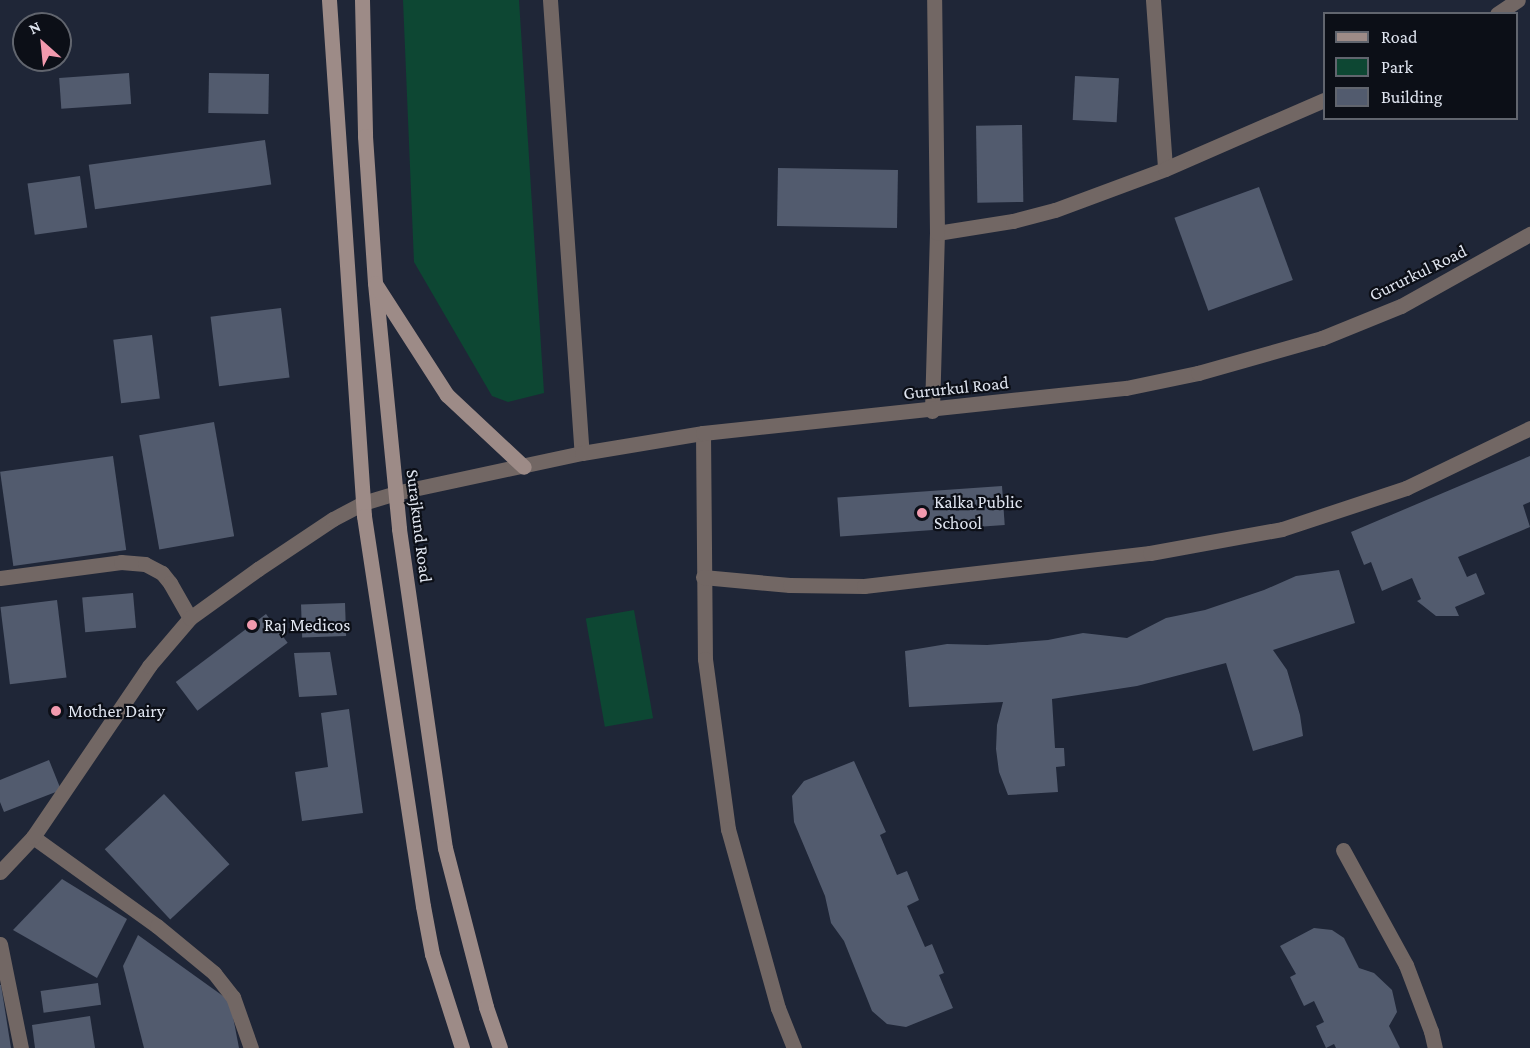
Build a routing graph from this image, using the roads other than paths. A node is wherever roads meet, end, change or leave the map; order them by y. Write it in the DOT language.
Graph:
graph roads {
  1 [pos="329,0"];
  2 [pos="362,0"];
  3 [pos="550,0"];
  4 [pos="934,0"];
  5 [pos="1153,0"];
  6 [pos="1518,0"];
  7 [pos="1500,12"];
  8 [pos="1323,100"];
  9 [pos="1165,169"];
  10 [pos="937,233"];
  11 [pos="1530,234"];
  12 [pos="375,283"];
  13 [pos="932,411"];
  14 [pos="1530,428"];
  15 [pos="703,434"];
  16 [pos="582,453"];
  17 [pos="524,467"];
  18 [pos="395,493"];
  19 [pos="363,503"];
  20 [pos="703,577"];
  21 [pos="0,578"];
  22 [pos="190,618"];
  23 [pos="33,837"];
  24 [pos="1342,850"];
  25 [pos="0,872"];
  26 [pos="0,944"];
  27 [pos="21,1048"];
  28 [pos="251,1048"];
  29 [pos="462,1048"];
  30 [pos="500,1048"];
  31 [pos="794,1048"];
  32 [pos="1435,1048"];
  1 -- 19 [label="main road"];
  2 -- 12 [label="main road, Surajkund Road"];
  3 -- 16 [label="street"];
  4 -- 10 [label="street"];
  5 -- 9 [label="street"];
  6 -- 7 [label="street"];
  8 -- 9 [label="street"];
  9 -- 10 [label="street"];
  10 -- 13 [label="street"];
  11 -- 13 [label="street, Gururkul Road"];
  12 -- 17 [label="main road"];
  12 -- 18 [label="main road, Surajkund Road"];
  13 -- 15 [label="street, Gururkul Road"];
  14 -- 20 [label="street"];
  15 -- 16 [label="street, Gururkul Road"];
  15 -- 20 [label="street"];
  16 -- 17 [label="street, Gururkul Road"];
  17 -- 18 [label="street, Gururkul Road"];
  18 -- 19 [label="street, Gururkul Road"];
  18 -- 30 [label="main road, Surajkund Road"];
  19 -- 22 [label="street, Gururkul Road"];
  19 -- 29 [label="main road"];
  20 -- 31 [label="street"];
  21 -- 22 [label="street"];
  22 -- 23 [label="street, Gururkul Road"];
  23 -- 25 [label="street, Gururkul Road"];
  23 -- 28 [label="street"];
  24 -- 32 [label="street"];
  26 -- 27 [label="street"];
}
